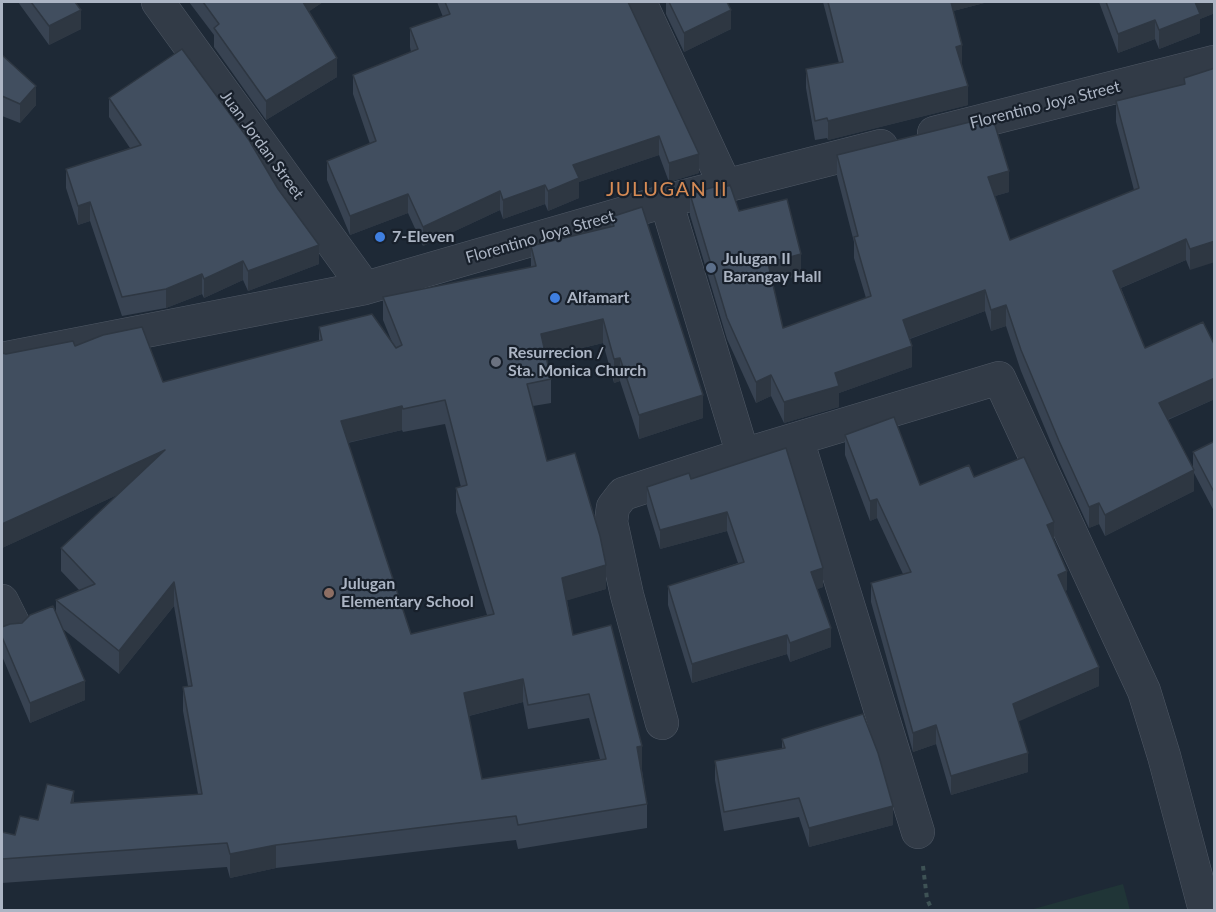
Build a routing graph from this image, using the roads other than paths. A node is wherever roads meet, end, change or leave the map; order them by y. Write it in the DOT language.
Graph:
graph roads {
  1 [pos="159,2"];
  2 [pos="640,2"];
  3 [pos="1215,62"];
  4 [pos="725,185"];
  5 [pos="666,201"];
  6 [pos="365,288"];
  7 [pos="2,359"];
  8 [pos="797,439"];
  9 [pos="743,455"];
  10 [pos="662,723"];
  11 [pos="918,832"];
  12 [pos="1205,910"];
  1 -- 6 [label="street, Juan Jordan Street"];
  2 -- 4 [label="street"];
  3 -- 4 [label="street, Florentino Joya Street"];
  4 -- 5 [label="street, Florentino Joya Street"];
  5 -- 6 [label="street, Florentino Joya Street"];
  5 -- 9 [label="street"];
  6 -- 7 [label="street, Florentino Joya Street"];
  8 -- 9 [label="street"];
  8 -- 11 [label="street"];
  8 -- 12 [label="street"];
  9 -- 10 [label="street"];
}
